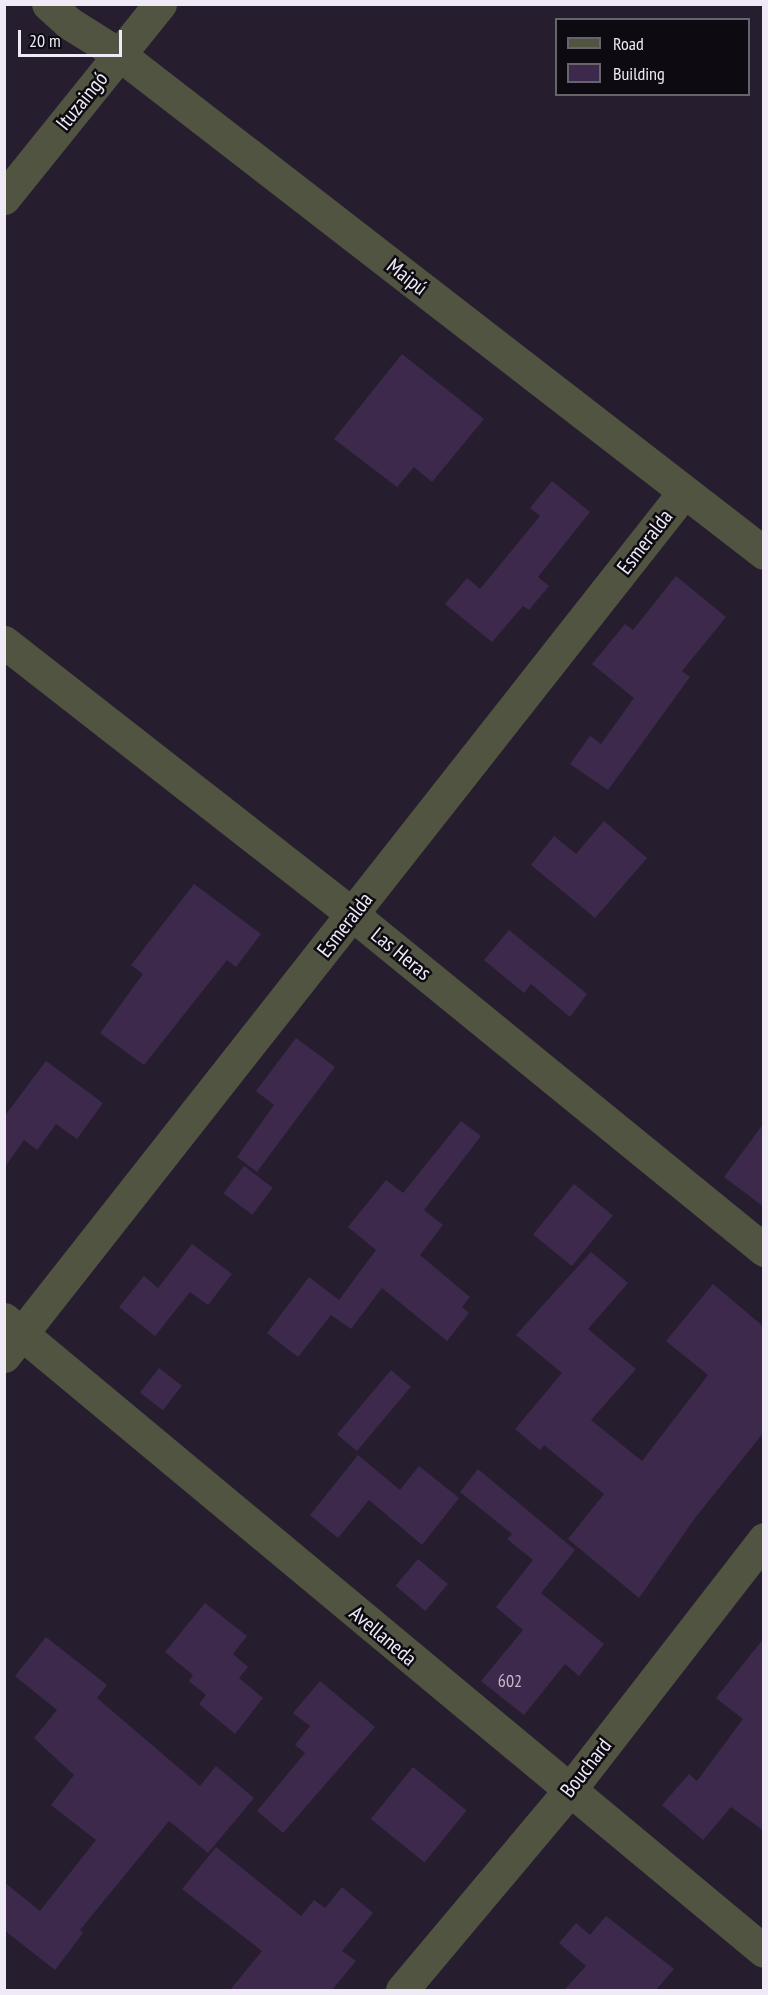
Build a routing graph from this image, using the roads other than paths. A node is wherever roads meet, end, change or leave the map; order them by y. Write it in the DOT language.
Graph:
graph roads {
  1 [pos="48,4"];
  2 [pos="160,4"];
  3 [pos="120,55"];
  4 [pos="4,198"];
  5 [pos="684,492"];
  6 [pos="764,553"];
  7 [pos="4,642"];
  8 [pos="353,915"];
  9 [pos="764,1250"];
  10 [pos="10,1336"];
  11 [pos="764,1539"];
  12 [pos="568,1792"];
  13 [pos="764,1951"];
  14 [pos="402,1990"];
  1 -- 3 [label="street, Maipú"];
  2 -- 3 [label="street, Ituzaingó"];
  3 -- 4 [label="street, Ituzaingó"];
  3 -- 5 [label="street, Maipú"];
  5 -- 6 [label="street, Maipú"];
  5 -- 8 [label="street, Esmeralda"];
  7 -- 8 [label="street, Las Heras"];
  8 -- 9 [label="street, Las Heras"];
  8 -- 10 [label="street, Esmeralda"];
  10 -- 12 [label="street, Avellaneda"];
  11 -- 12 [label="street, Bouchard"];
  12 -- 13 [label="street, Avellaneda"];
  12 -- 14 [label="street, Bouchard"];
}
